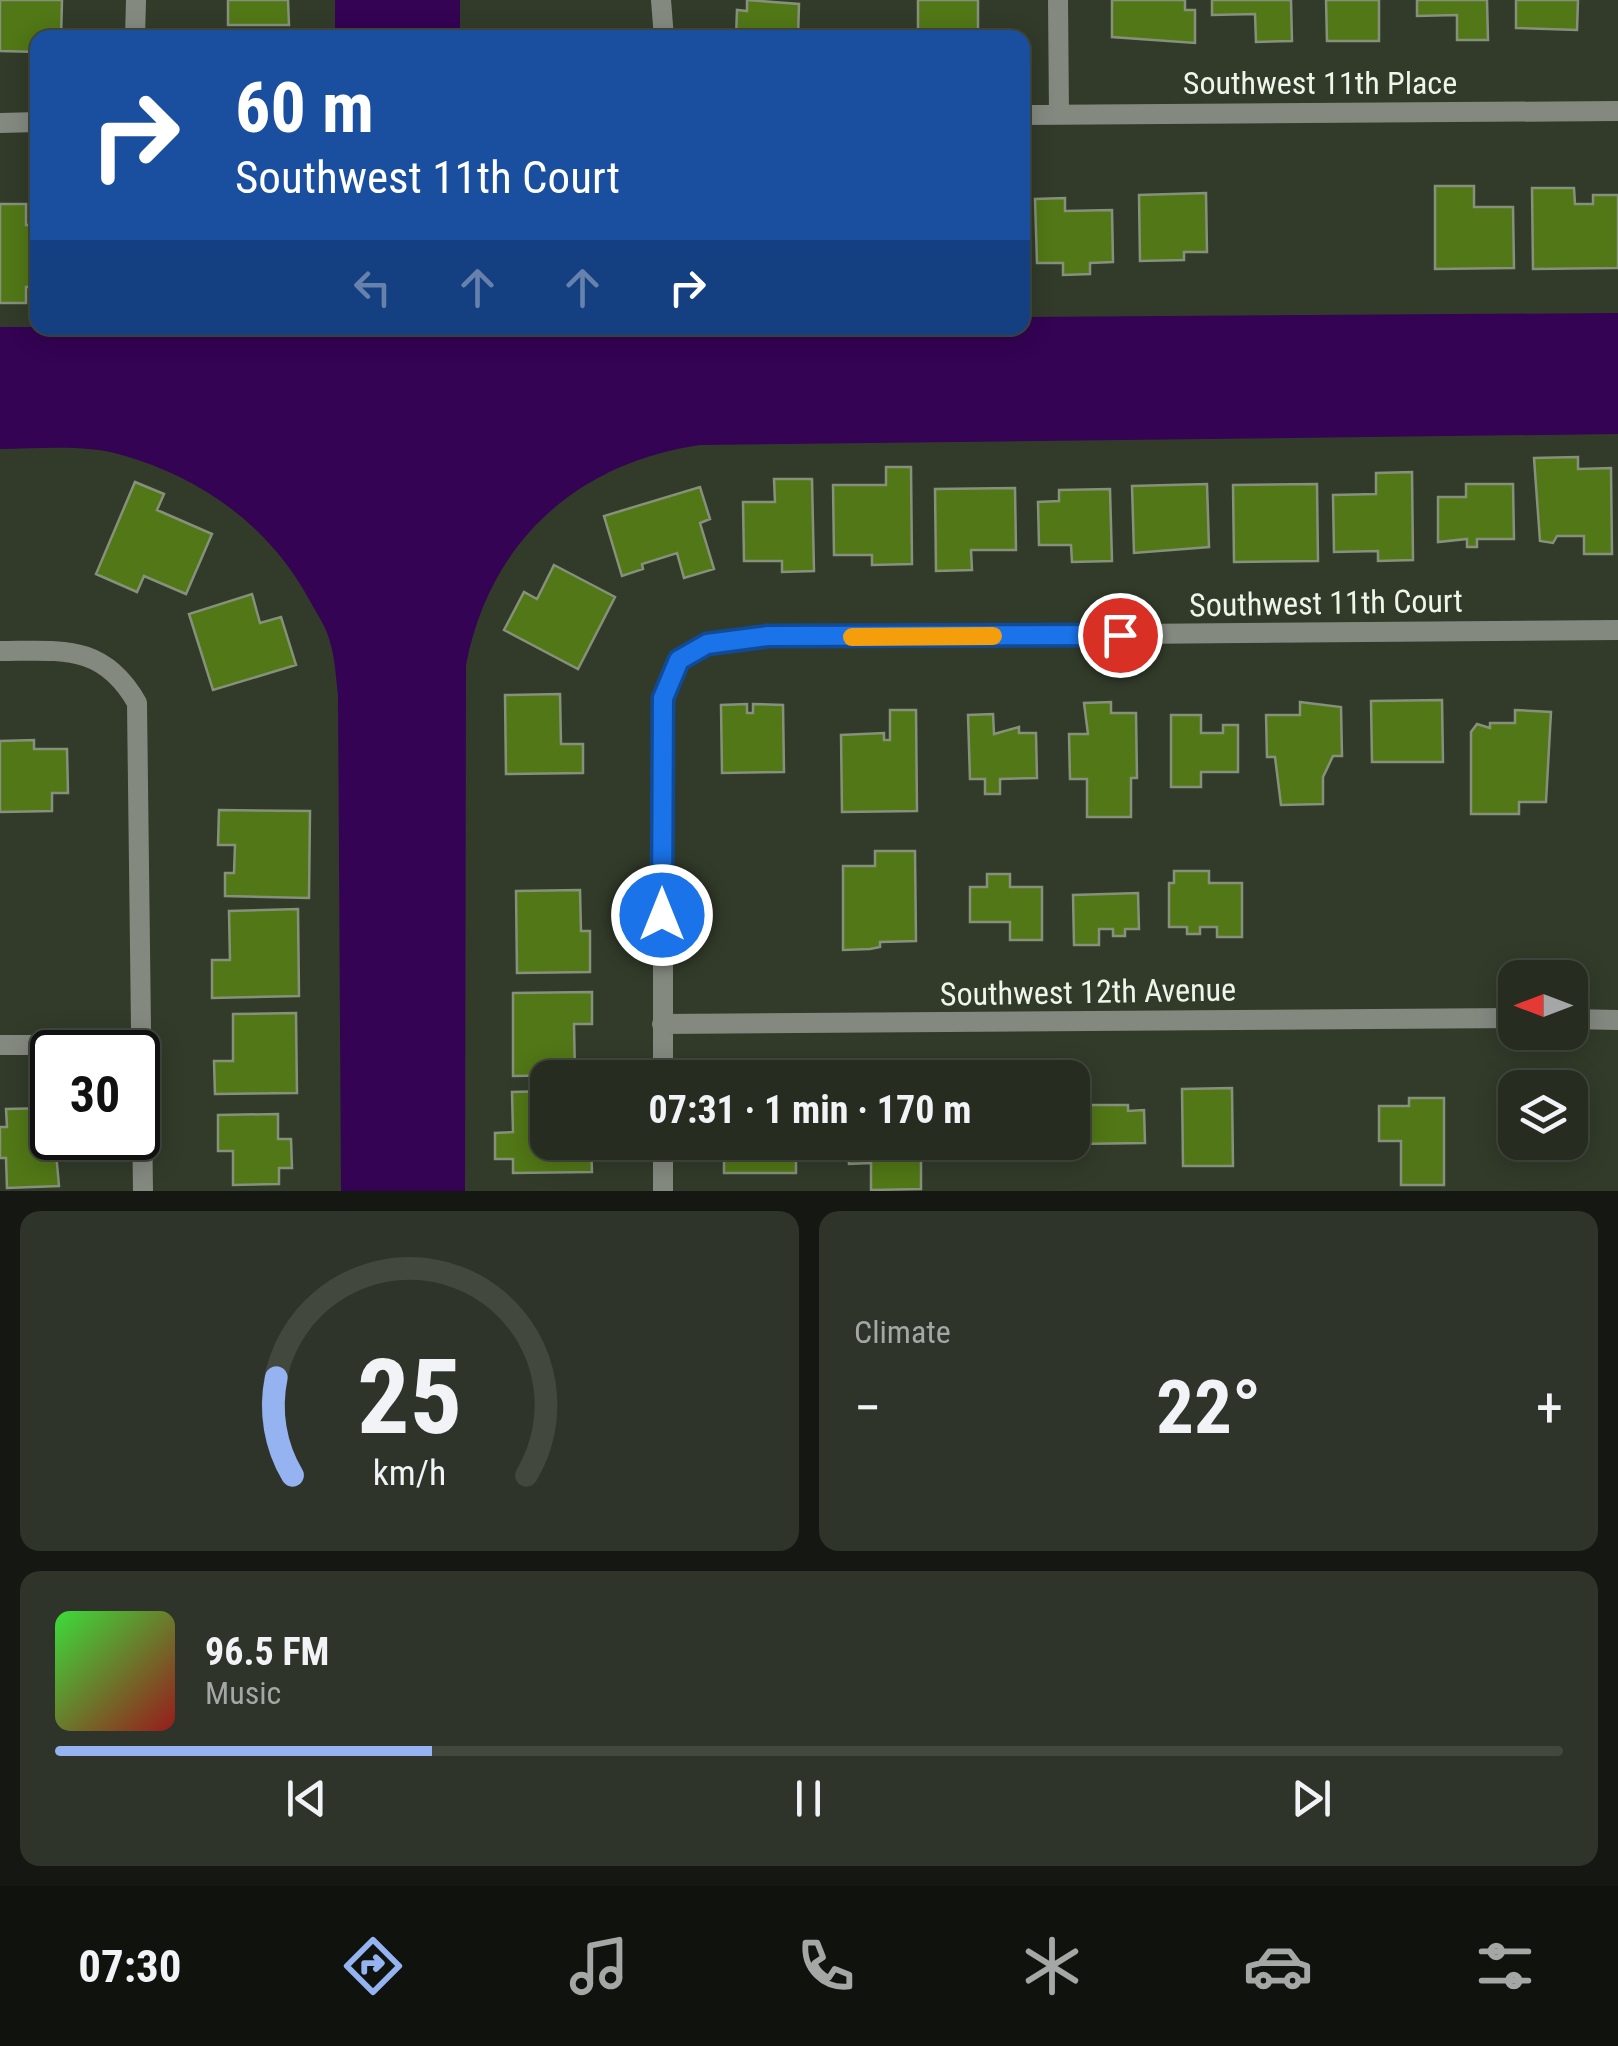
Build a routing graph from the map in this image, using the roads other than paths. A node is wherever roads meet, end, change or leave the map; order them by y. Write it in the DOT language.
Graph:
graph roads {
  1 [pos="136,0"];
  2 [pos="661,0"];
  3 [pos="1058,0"];
  4 [pos="135,30"];
  5 [pos="663,30"];
  6 [pos="1618,111"];
  7 [pos="1030,114"];
  8 [pos="1059,114"];
  9 [pos="30,122"];
  10 [pos="0,123"];
  11 [pos="1618,630"];
  12 [pos="0,651"];
  13 [pos="1498,1018"];
  14 [pos="1588,1019"];
  15 [pos="1618,1020"];
  16 [pos="662,1024"];
  17 [pos="143,1030"];
  18 [pos="0,1045"];
  19 [pos="30,1045"];
  20 [pos="663,1060"];
  21 [pos="143,1160"];
  22 [pos="663,1160"];
  23 [pos="143,1191"];
  24 [pos="663,1191"];
  1 -- 4 [label="street"];
  2 -- 5 [label="street"];
  3 -- 8 [label="street"];
  6 -- 8 [label="street, Southwest 11th Place"];
  7 -- 8 [label="street, Southwest 11th Place"];
  9 -- 10 [label="street"];
  11 -- 16 [label="street, Southwest 11th Court"];
  12 -- 17 [label="street"];
  13 -- 16 [label="street, Southwest 12th Avenue"];
  14 -- 15 [label="street"];
  16 -- 20 [label="street"];
  18 -- 19 [label="street"];
  21 -- 23 [label="street"];
  22 -- 24 [label="street"];
}
